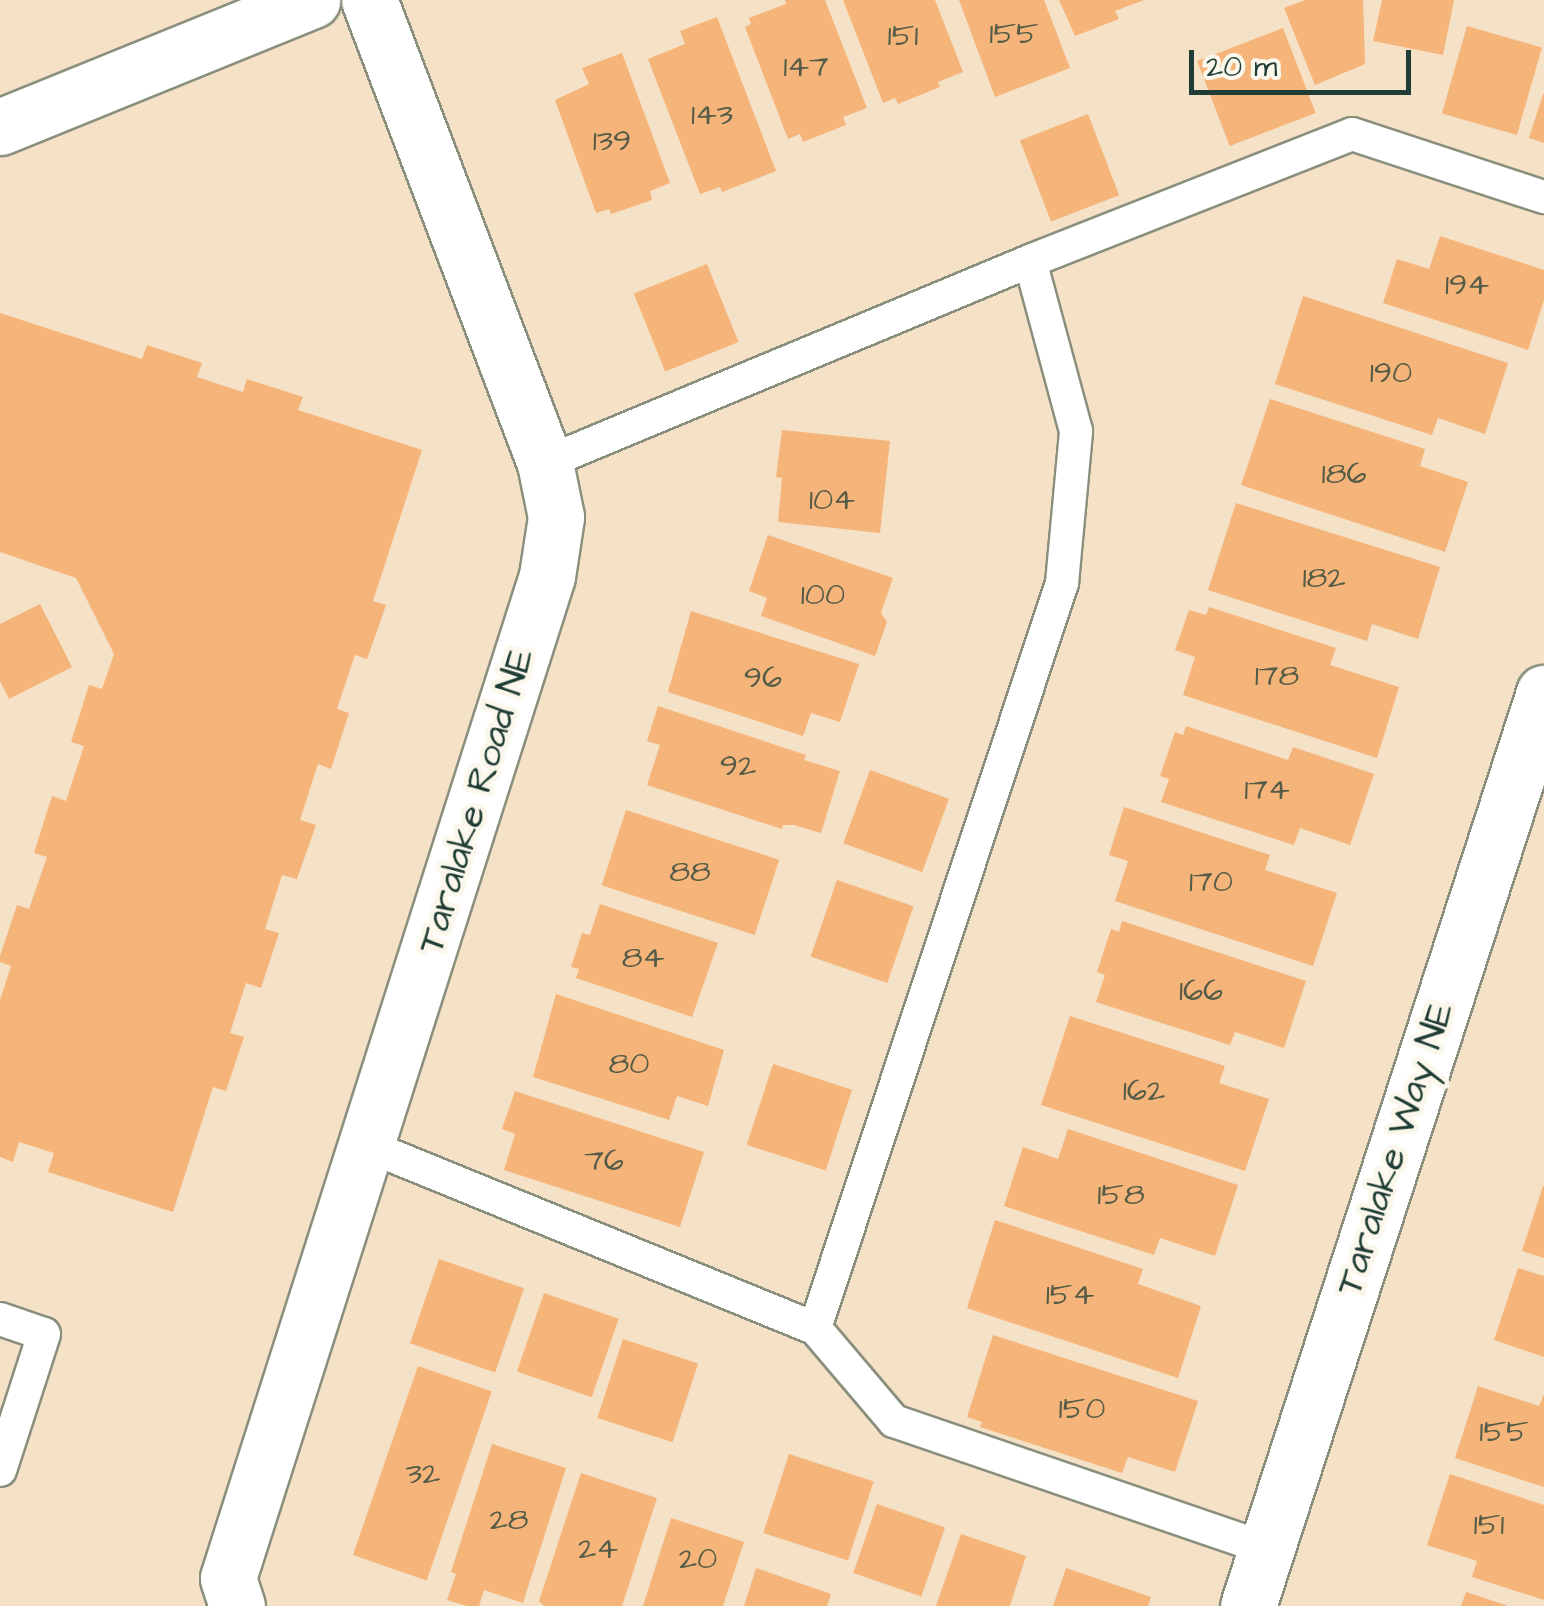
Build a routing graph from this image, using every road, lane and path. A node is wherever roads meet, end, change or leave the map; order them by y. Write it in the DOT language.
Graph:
graph roads {
  1 [pos="312,0"];
  2 [pos="369,0"];
  3 [pos="0,127"];
  4 [pos="1544,197"];
  5 [pos="1030,260"];
  6 [pos="545,463"];
  7 [pos="1544,693"];
  8 [pos="368,1146"];
  9 [pos="0,1319"];
  10 [pos="815,1328"];
  11 [pos="0,1470"];
  12 [pos="1267,1549"];
  13 [pos="238,1606"];
  14 [pos="1248,1606"];
  1 -- 3 [label="street"];
  2 -- 6 [label="street, Taralake Road NE"];
  4 -- 5 [label="lane"];
  5 -- 6 [label="lane"];
  5 -- 10 [label="lane"];
  6 -- 8 [label="street, Taralake Road NE"];
  7 -- 12 [label="street, Taralake Way NE"];
  8 -- 10 [label="lane"];
  8 -- 13 [label="street, Taralake Road NE"];
  9 -- 11 [label="lane"];
  10 -- 12 [label="lane"];
  12 -- 14 [label="street, Taralake Way NE"];
}
